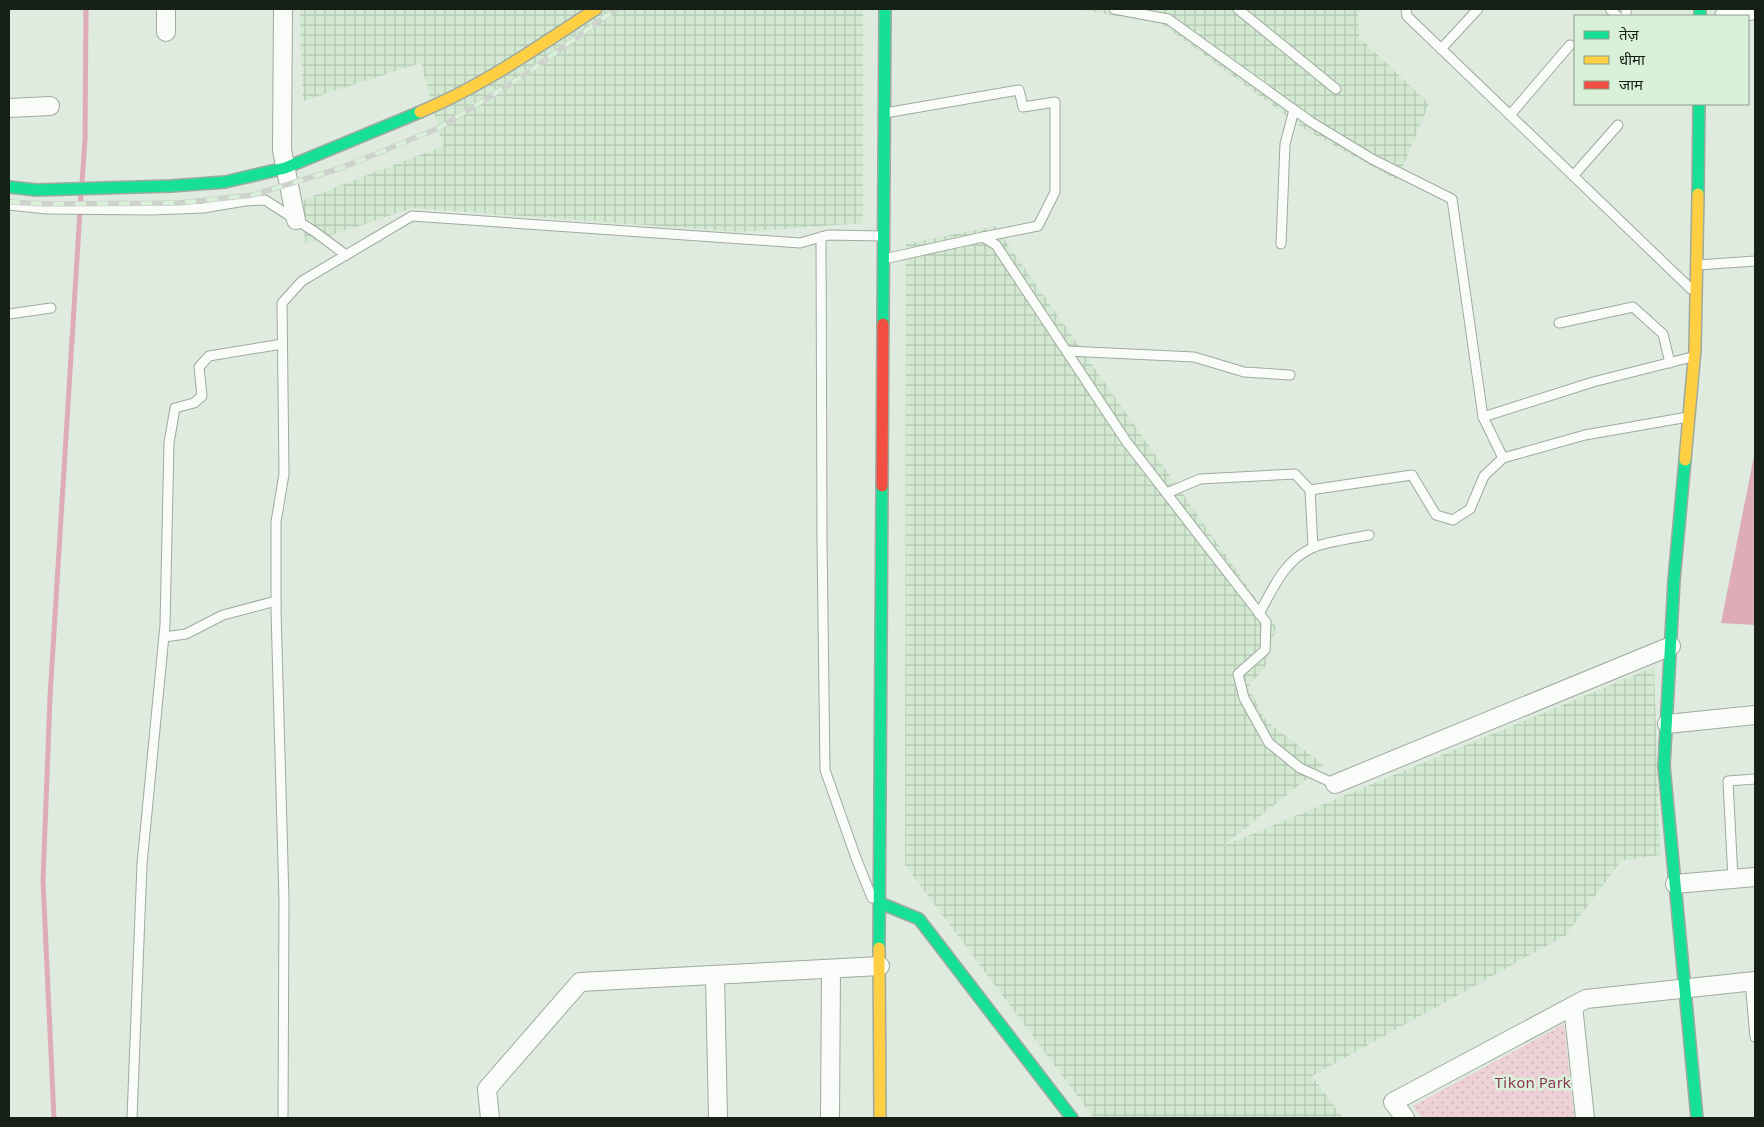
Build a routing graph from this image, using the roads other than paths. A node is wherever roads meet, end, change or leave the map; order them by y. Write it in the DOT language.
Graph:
graph roads {
  1 [pos="166,9"];
  2 [pos="283,9"];
  3 [pos="596,9"];
  4 [pos="885,9"];
  5 [pos="1114,9"];
  6 [pos="1238,9"];
  7 [pos="1406,9"];
  8 [pos="1478,9"];
  9 [pos="1755,10"];
  10 [pos="1729,15"];
  11 [pos="166,32"];
  12 [pos="1570,46"];
  13 [pos="1441,49"];
  14 [pos="1336,89"];
  15 [pos="1699,105"];
  16 [pos="50,106"];
  17 [pos="9,108"];
  18 [pos="1294,110"];
  19 [pos="885,113"];
  20 [pos="1510,115"];
  21 [pos="1618,125"];
  22 [pos="285,168"];
  23 [pos="1573,176"];
  24 [pos="9,187"];
  25 [pos="9,205"];
  26 [pos="296,220"];
  27 [pos="884,236"];
  28 [pos="983,236"];
  29 [pos="821,237"];
  30 [pos="1281,244"];
  31 [pos="346,255"];
  32 [pos="884,259"];
  33 [pos="1755,262"];
  34 [pos="1696,266"];
  35 [pos="1696,294"];
  36 [pos="51,308"];
  37 [pos="9,314"];
  38 [pos="1559,322"];
  39 [pos="282,344"];
  40 [pos="1067,351"];
  41 [pos="1695,356"];
  42 [pos="1670,363"];
  43 [pos="1290,375"];
  44 [pos="1483,416"];
  45 [pos="1689,417"];
  46 [pos="1503,458"];
  47 [pos="1310,490"];
  48 [pos="1167,493"];
  49 [pos="1369,535"];
  50 [pos="1313,547"];
  51 [pos="276,601"];
  52 [pos="1260,614"];
  53 [pos="164,637"];
  54 [pos="1671,646"];
  55 [pos="1755,715"];
  56 [pos="1667,724"];
  57 [pos="1755,779"];
  58 [pos="1335,784"];
  59 [pos="1755,878"];
  60 [pos="1733,879"];
  61 [pos="1675,884"];
  62 [pos="880,903"];
  63 [pos="880,966"];
  64 [pos="831,969"];
  65 [pos="715,975"];
  66 [pos="1753,981"];
  67 [pos="1685,988"];
  68 [pos="1573,1006"];
  69 [pos="1755,1037"];
  70 [pos="132,1118"];
  71 [pos="283,1118"];
  72 [pos="490,1118"];
  73 [pos="718,1118"];
  74 [pos="830,1118"];
  75 [pos="880,1118"];
  76 [pos="1072,1118"];
  77 [pos="1405,1118"];
  78 [pos="1586,1118"];
  79 [pos="1697,1118"];
  1 -- 11 [label="street"];
  2 -- 22 [label="street"];
  3 -- 22 [label="street"];
  4 -- 19 [label="street"];
  5 -- 18 [label="lane"];
  6 -- 14 [label="lane"];
  7 -- 13 [label="lane"];
  8 -- 13 [label="lane"];
  9 -- 10 [label="street"];
  12 -- 20 [label="lane"];
  13 -- 20 [label="lane"];
  15 -- 34 [label="street"];
  16 -- 17 [label="street"];
  18 -- 30 [label="lane"];
  18 -- 44 [label="lane"];
  19 -- 27 [label="street"];
  19 -- 28 [label="lane"];
  20 -- 23 [label="lane"];
  21 -- 23 [label="lane"];
  22 -- 24 [label="street"];
  22 -- 26 [label="street"];
  23 -- 35 [label="lane"];
  25 -- 26 [label="lane"];
  26 -- 31 [label="lane"];
  27 -- 29 [label="lane"];
  27 -- 32 [label="street"];
  28 -- 32 [label="lane"];
  28 -- 40 [label="lane"];
  29 -- 31 [label="lane"];
  29 -- 62 [label="lane"];
  31 -- 39 [label="lane"];
  32 -- 62 [label="street"];
  33 -- 34 [label="lane"];
  34 -- 35 [label="street"];
  35 -- 41 [label="street"];
  36 -- 37 [label="lane"];
  38 -- 42 [label="lane"];
  39 -- 51 [label="lane"];
  39 -- 53 [label="lane"];
  40 -- 43 [label="lane"];
  40 -- 48 [label="lane"];
  41 -- 42 [label="lane"];
  41 -- 45 [label="street"];
  42 -- 44 [label="lane"];
  44 -- 46 [label="lane"];
  45 -- 46 [label="lane"];
  45 -- 54 [label="street"];
  46 -- 47 [label="lane"];
  47 -- 48 [label="lane"];
  47 -- 50 [label="lane"];
  48 -- 52 [label="lane"];
  49 -- 50 [label="lane"];
  50 -- 52 [label="lane"];
  51 -- 53 [label="lane"];
  51 -- 71 [label="lane"];
  52 -- 58 [label="lane"];
  53 -- 70 [label="lane"];
  54 -- 56 [label="street"];
  54 -- 58 [label="street"];
  55 -- 56 [label="street"];
  56 -- 61 [label="street"];
  57 -- 60 [label="lane"];
  59 -- 60 [label="street"];
  60 -- 61 [label="street"];
  61 -- 67 [label="street"];
  62 -- 63 [label="street"];
  62 -- 76 [label="street"];
  63 -- 64 [label="street"];
  63 -- 75 [label="street"];
  64 -- 65 [label="street"];
  64 -- 74 [label="street"];
  65 -- 72 [label="street"];
  65 -- 73 [label="street"];
  66 -- 67 [label="street"];
  66 -- 69 [label="lane"];
  67 -- 68 [label="street"];
  67 -- 79 [label="street"];
  68 -- 77 [label="street"];
  68 -- 78 [label="street"];
}
